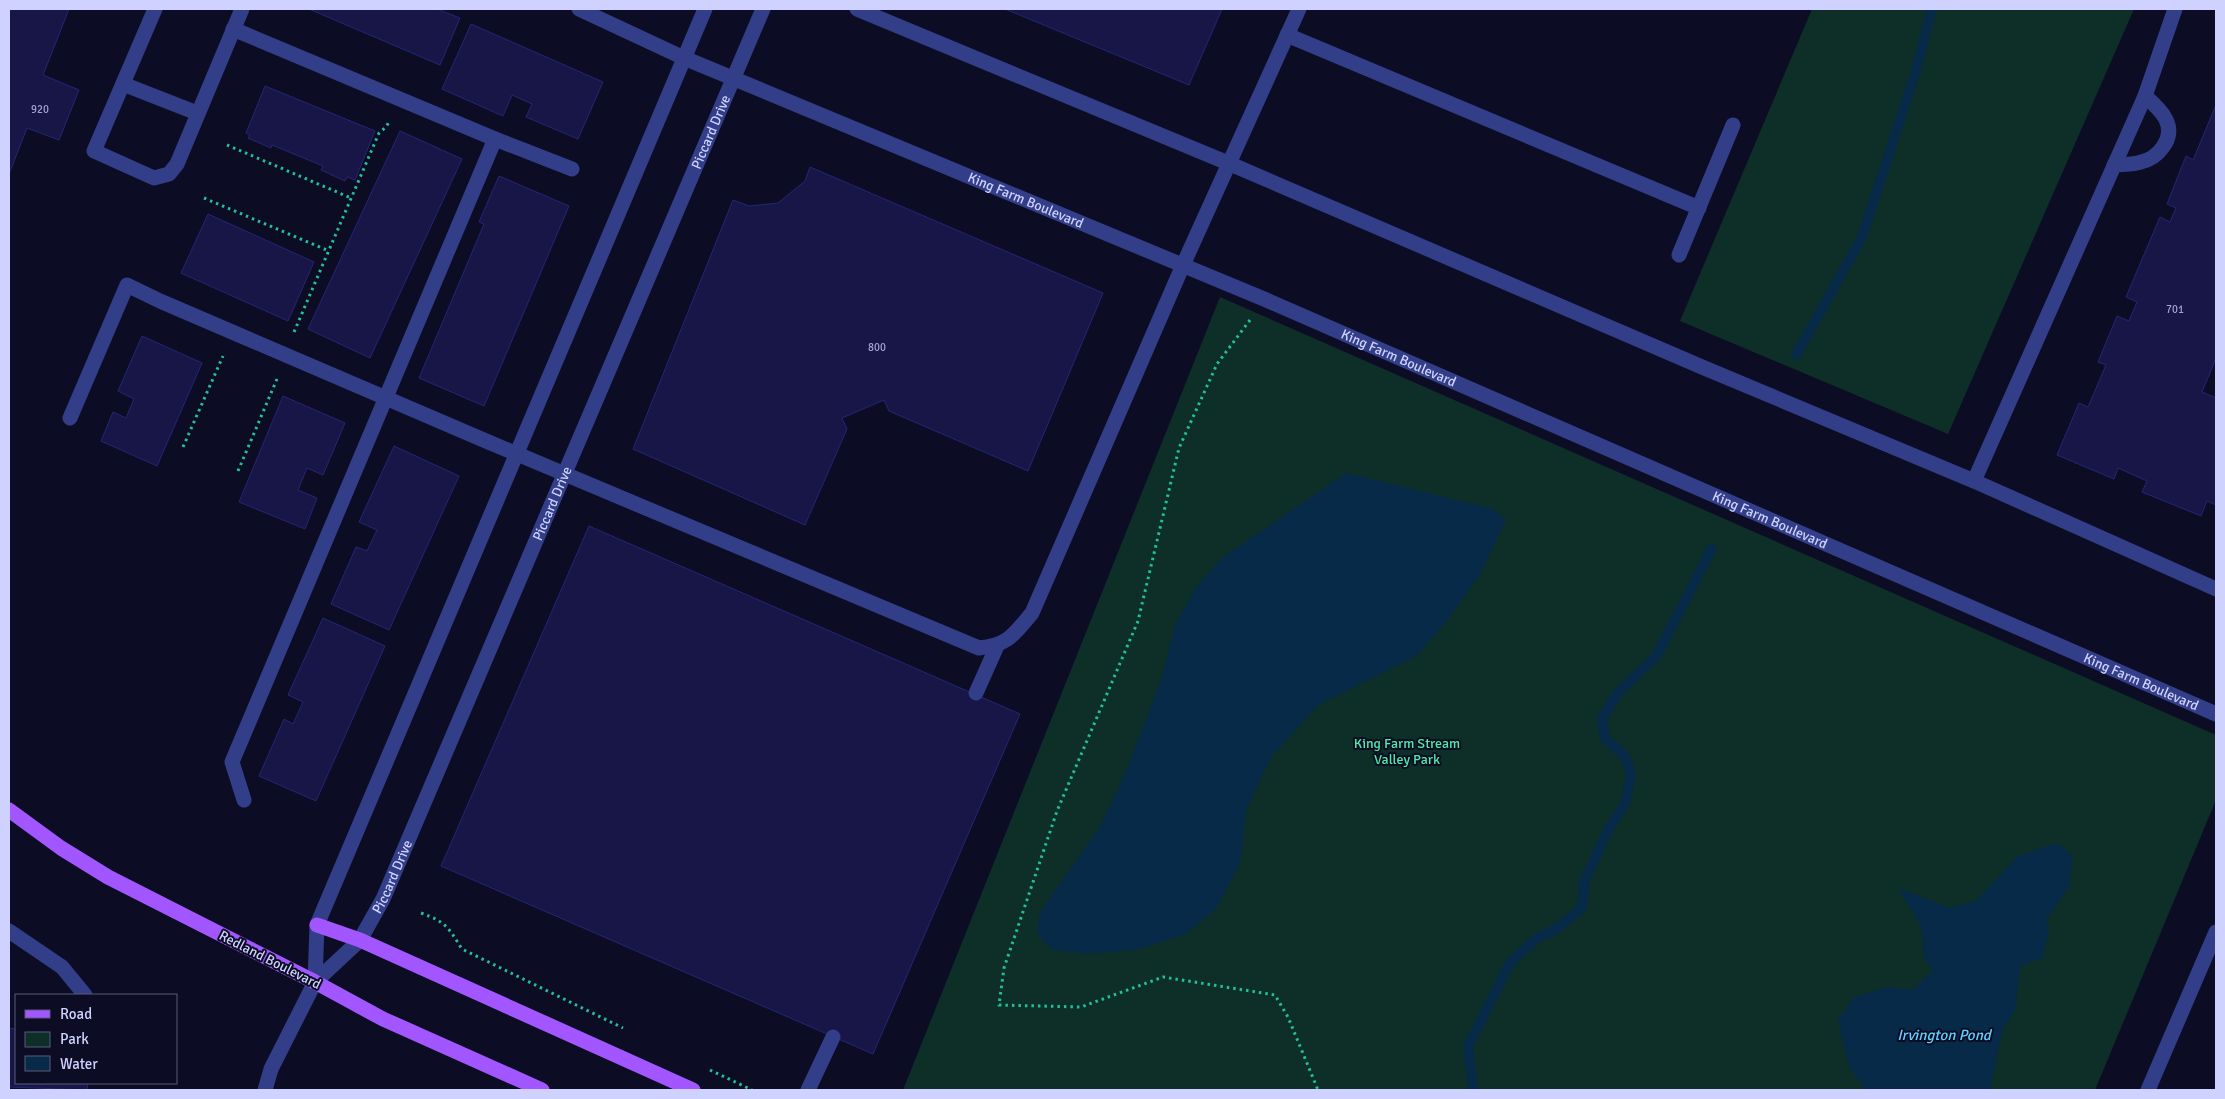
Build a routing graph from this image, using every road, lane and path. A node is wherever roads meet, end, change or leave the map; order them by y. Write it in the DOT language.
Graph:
graph roads {
  1 [pos="155,9"];
  2 [pos="241,9"];
  3 [pos="578,9"];
  4 [pos="704,9"];
  5 [pos="763,9"];
  6 [pos="857,9"];
  7 [pos="1299,9"];
  8 [pos="2175,9"];
  9 [pos="233,29"];
  10 [pos="1287,35"];
  11 [pos="684,58"];
  12 [pos="732,78"];
  13 [pos="123,84"];
  14 [pos="2145,96"];
  15 [pos="197,113"];
  16 [pos="389,121"];
  17 [pos="1733,126"];
  18 [pos="495,139"];
  19 [pos="227,145"];
  20 [pos="1228,163"];
  21 [pos="2114,165"];
  22 [pos="572,169"];
  23 [pos="204,198"];
  24 [pos="352,198"];
  25 [pos="1699,208"];
  26 [pos="329,251"];
  27 [pos="1679,255"];
  28 [pos="1183,265"];
  29 [pos="1264,299"];
  30 [pos="284,355"];
  31 [pos="222,356"];
  32 [pos="277,379"];
  33 [pos="386,398"];
  34 [pos="70,418"];
  35 [pos="183,447"];
  36 [pos="516,454"];
  37 [pos="238,471"];
  38 [pos="565,474"];
  39 [pos="1974,481"];
  40 [pos="2216,589"];
  41 [pos="997,646"];
  42 [pos="976,693"];
  43 [pos="2216,714"];
  44 [pos="244,800"];
  45 [pos="11,816"];
  46 [pos="421,913"];
  47 [pos="317,925"];
  48 [pos="9,931"];
  49 [pos="2216,932"];
  50 [pos="360,940"];
  51 [pos="315,982"];
  52 [pos="84,994"];
  53 [pos="626,1030"];
  54 [pos="833,1037"];
  55 [pos="707,1069"];
  56 [pos="265,1090"];
  57 [pos="542,1090"];
  58 [pos="693,1090"];
  59 [pos="752,1090"];
  60 [pos="808,1090"];
  61 [pos="1318,1090"];
  62 [pos="2148,1090"];
  1 -- 13 [label="street"];
  2 -- 9 [label="street"];
  3 -- 11 [label="street, King Farm Boulevard"];
  4 -- 11 [label="street, Piccard Drive"];
  5 -- 12 [label="street, Piccard Drive"];
  6 -- 20 [label="street"];
  7 -- 10 [label="street"];
  8 -- 14 [label="street"];
  9 -- 15 [label="street"];
  9 -- 18 [label="street"];
  10 -- 20 [label="street"];
  10 -- 25 [label="street"];
  11 -- 12 [label="street, King Farm Boulevard"];
  11 -- 36 [label="street, Piccard Drive"];
  12 -- 28 [label="street, King Farm Boulevard"];
  12 -- 38 [label="street, Piccard Drive"];
  13 -- 15 [label="street"];
  13 -- 15 [label="street"];
  14 -- 21 [label="street"];
  14 -- 21 [label="street"];
  16 -- 24 [label="path"];
  17 -- 25 [label="street"];
  18 -- 22 [label="street"];
  18 -- 33 [label="street"];
  19 -- 24 [label="path"];
  20 -- 28 [label="street"];
  20 -- 39 [label="street"];
  21 -- 39 [label="street"];
  23 -- 26 [label="path"];
  24 -- 26 [label="path"];
  25 -- 27 [label="street"];
  26 -- 30 [label="path"];
  28 -- 29 [label="street, King Farm Boulevard"];
  28 -- 41 [label="street"];
  29 -- 43 [label="street, King Farm Boulevard"];
  29 -- 61 [label="path"];
  30 -- 33 [label="street"];
  30 -- 34 [label="street"];
  31 -- 35 [label="path"];
  32 -- 37 [label="path"];
  33 -- 36 [label="street"];
  33 -- 44 [label="street"];
  36 -- 38 [label="street"];
  36 -- 47 [label="street, Piccard Drive"];
  38 -- 41 [label="street"];
  38 -- 50 [label="street, Piccard Drive"];
  39 -- 40 [label="street"];
  41 -- 42 [label="street"];
  45 -- 51 [label="main road, Redland Boulevard"];
  46 -- 53 [label="path"];
  47 -- 50 [label="main road"];
  47 -- 51 [label="street, Piccard Drive"];
  48 -- 52 [label="street"];
  49 -- 62 [label="street"];
  50 -- 51 [label="street, Piccard Drive"];
  50 -- 58 [label="main road"];
  51 -- 56 [label="street, Piccard Drive"];
  51 -- 57 [label="main road, Redland Boulevard"];
  54 -- 60 [label="street"];
  55 -- 59 [label="path"];
}
